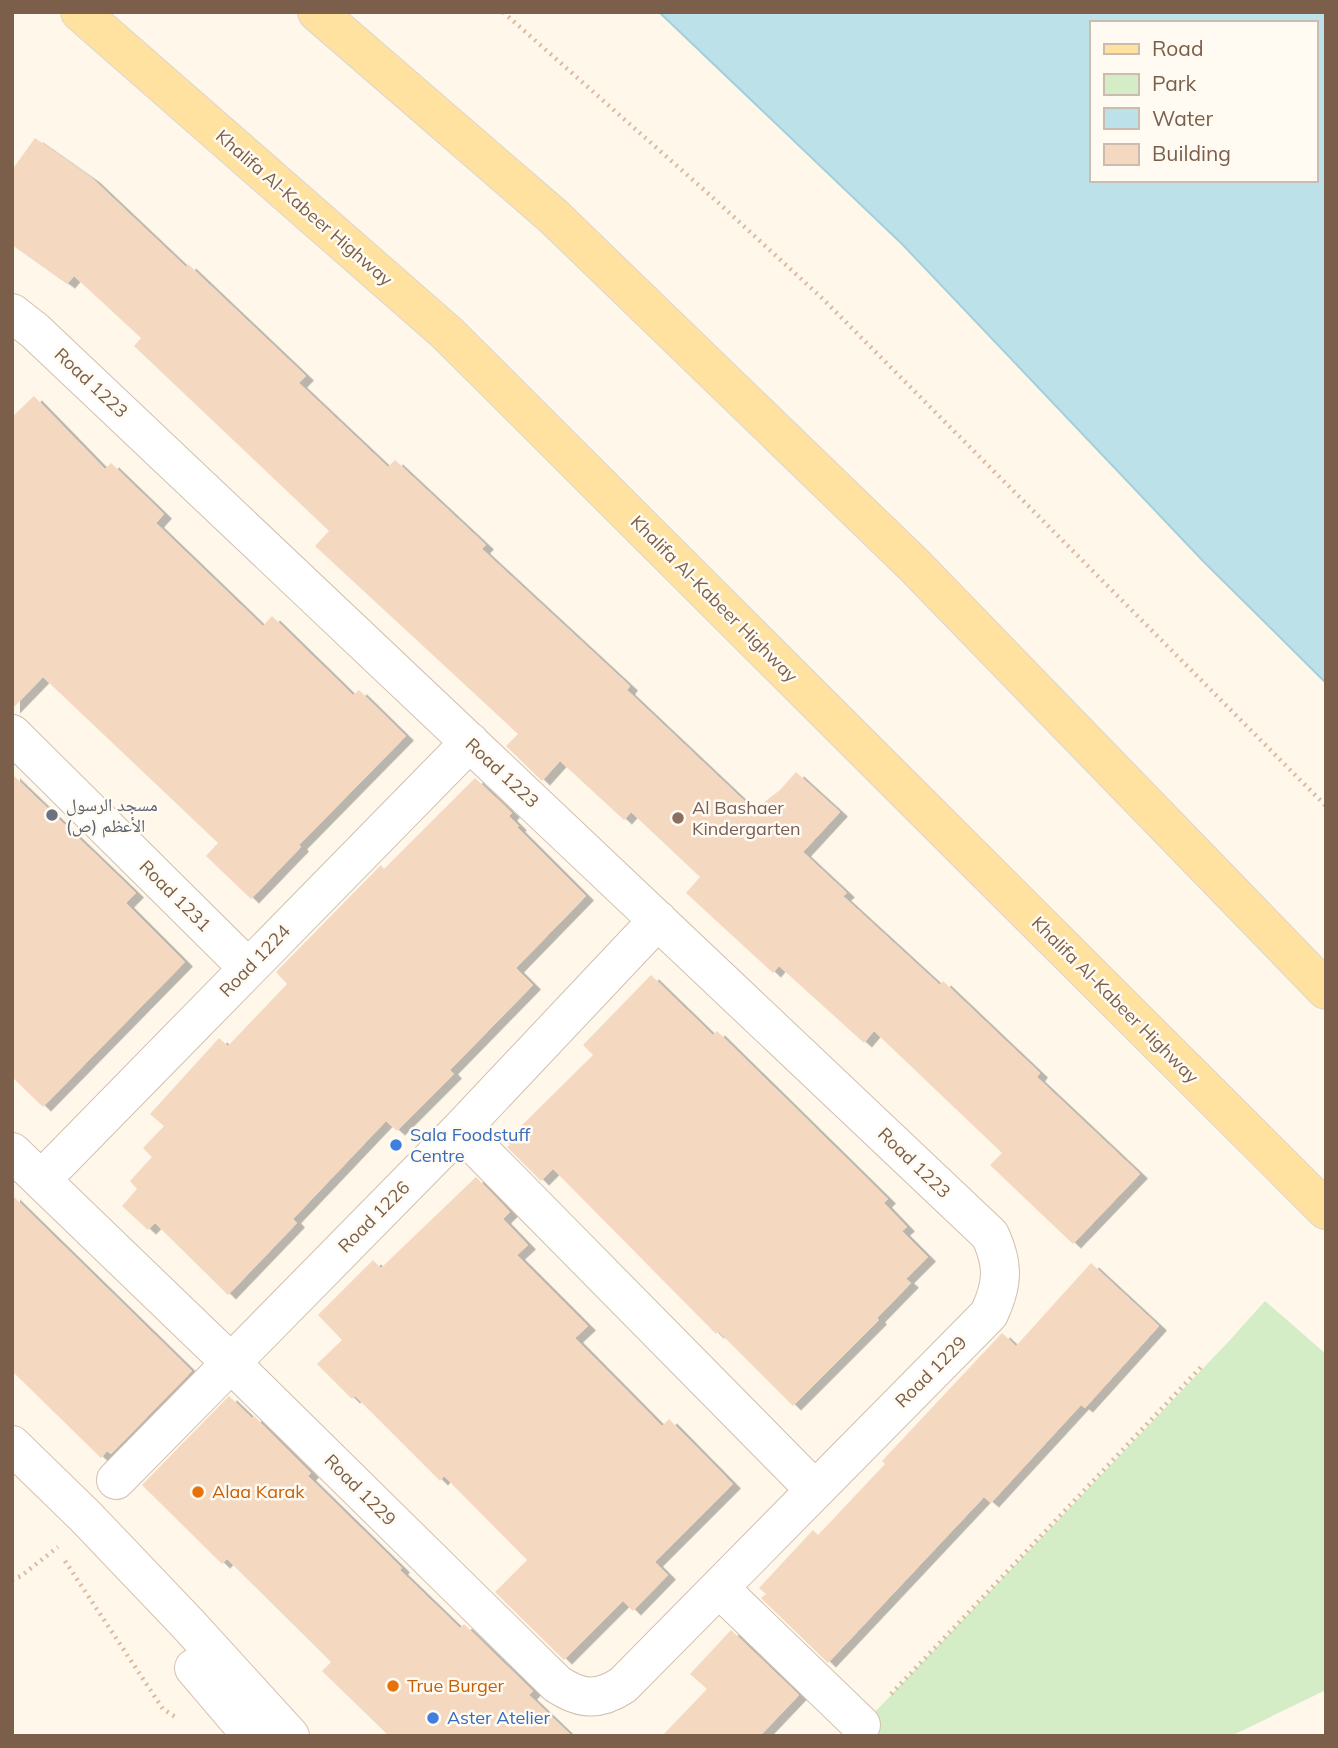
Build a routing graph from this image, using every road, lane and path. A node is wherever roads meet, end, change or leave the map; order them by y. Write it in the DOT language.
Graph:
graph roads {
  1 [pos="80,12"];
  2 [pos="317,12"];
  3 [pos="503,12"];
  4 [pos="20,333"];
  5 [pos="12,734"];
  6 [pos="470,742"];
  7 [pos="1326,806"];
  8 [pos="658,920"];
  9 [pos="248,968"];
  10 [pos="1326,990"];
  11 [pos="460,1130"];
  12 [pos="12,1152"];
  13 [pos="41,1180"];
  14 [pos="1326,1210"];
  15 [pos="990,1235"];
  16 [pos="231,1363"];
  17 [pos="1200,1367"];
  18 [pos="12,1445"];
  19 [pos="116,1480"];
  20 [pos="815,1490"];
  21 [pos="85,1516"];
  22 [pos="57,1548"];
  23 [pos="64,1560"];
  24 [pos="12,1580"];
  25 [pos="719,1588"];
  26 [pos="183,1720"];
  27 [pos="861,1725"];
  28 [pos="252,1736"];
  29 [pos="290,1736"];
  1 -- 14 [label="main road, Khalifa Al-Kabeer Highway"];
  2 -- 10 [label="main road"];
  3 -- 7 [label="path"];
  4 -- 6 [label="street, Road 1223"];
  5 -- 9 [label="street, Road 1231"];
  6 -- 8 [label="street, Road 1223"];
  6 -- 9 [label="street, Road 1224"];
  8 -- 11 [label="street, Road 1226"];
  8 -- 15 [label="street, Road 1223"];
  9 -- 13 [label="street, Road 1224"];
  11 -- 16 [label="street, Road 1226"];
  11 -- 20 [label="street"];
  12 -- 13 [label="street, Road 1229"];
  13 -- 16 [label="street, Road 1229"];
  15 -- 20 [label="street, Road 1229"];
  16 -- 19 [label="street, Road 1226"];
  16 -- 25 [label="street, Road 1229"];
  17 -- 27 [label="path"];
  18 -- 21 [label="street"];
  20 -- 25 [label="street, Road 1229"];
  21 -- 28 [label="street"];
  21 -- 29 [label="street"];
  22 -- 24 [label="path"];
  23 -- 26 [label="path"];
  25 -- 27 [label="street"];
}
